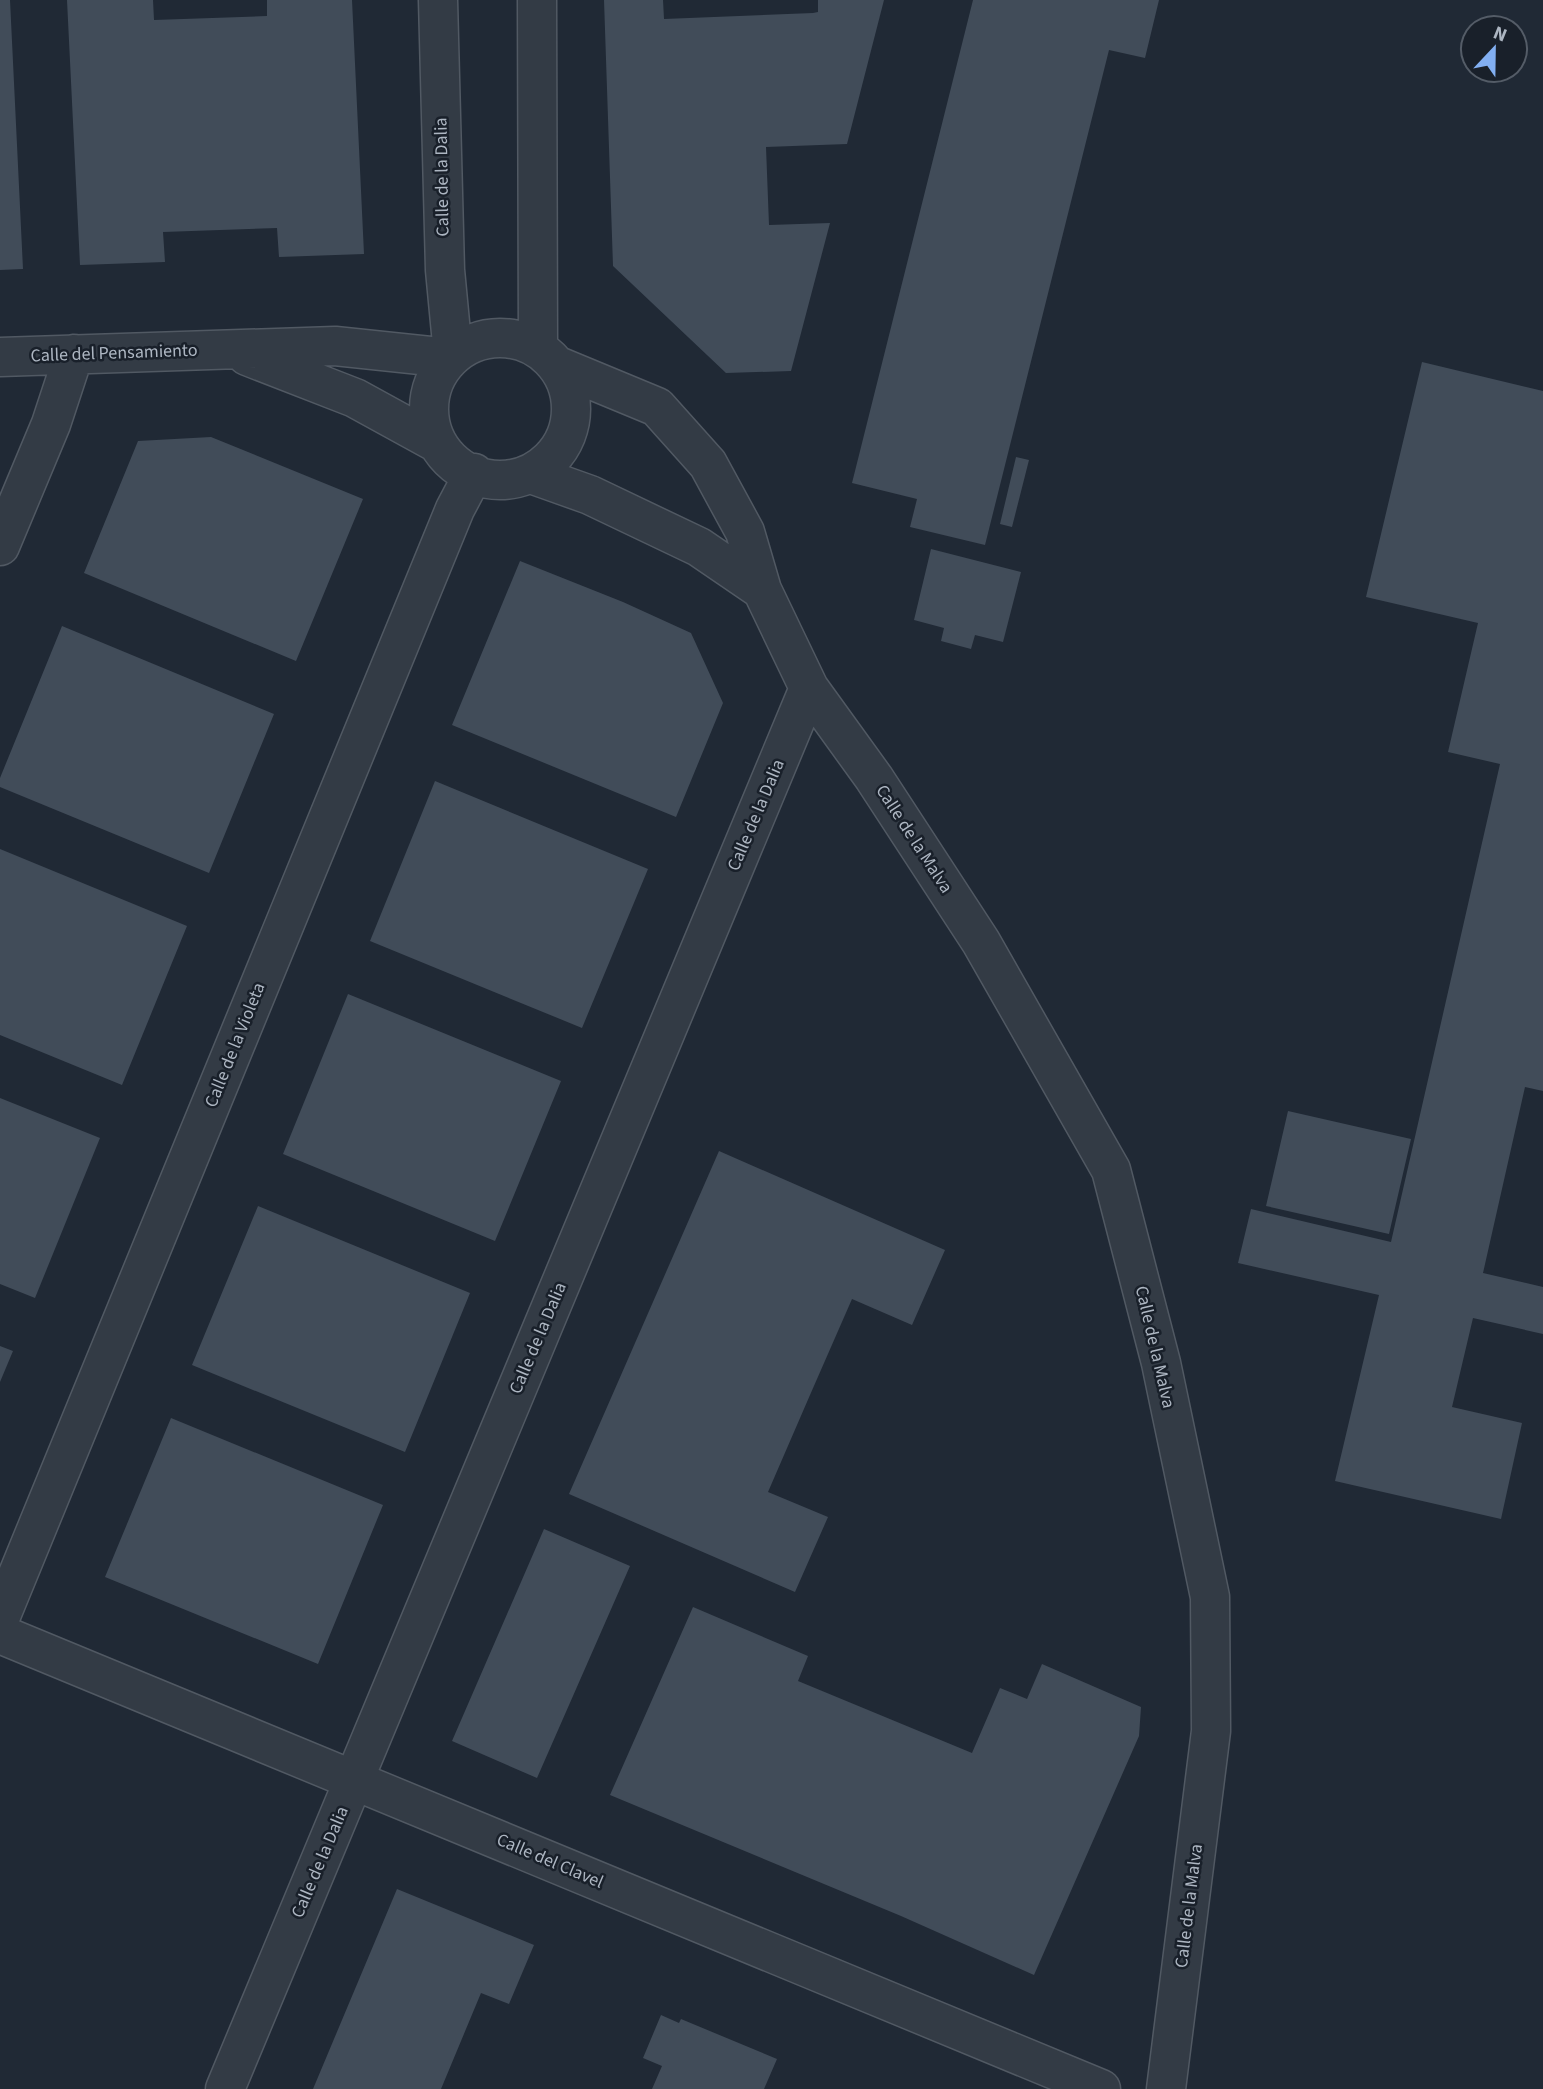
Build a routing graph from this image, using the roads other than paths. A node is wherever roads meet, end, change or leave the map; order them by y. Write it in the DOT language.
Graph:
graph roads {
  1 [pos="438,0"];
  2 [pos="537,0"];
  3 [pos="228,349"];
  4 [pos="74,354"];
  5 [pos="451,356"];
  6 [pos="0,357"];
  7 [pos="548,357"];
  8 [pos="437,443"];
  9 [pos="474,473"];
  10 [pos="531,474"];
  11 [pos="0,546"];
  12 [pos="762,590"];
  13 [pos="809,688"];
  14 [pos="0,1618"];
  15 [pos="0,1634"];
  16 [pos="354,1780"];
  17 [pos="225,2089"];
  18 [pos="1101,2089"];
  19 [pos="1166,2089"];
  1 -- 5 [label="street, Calle de la Dalia"];
  2 -- 7 [label="street"];
  3 -- 4 [label="street, Calle del Pensamiento"];
  3 -- 5 [label="street, Calle del Pensamiento"];
  3 -- 8 [label="street, Calle del Pensamiento"];
  4 -- 6 [label="street, Calle del Pensamiento"];
  4 -- 11 [label="street"];
  5 -- 7 [label="street"];
  5 -- 8 [label="street"];
  7 -- 10 [label="street"];
  7 -- 12 [label="street"];
  8 -- 9 [label="street"];
  9 -- 10 [label="street"];
  9 -- 14 [label="street, Calle de la Violeta"];
  10 -- 12 [label="street"];
  12 -- 13 [label="street"];
  13 -- 16 [label="street, Calle de la Dalia"];
  13 -- 19 [label="street, Calle de la Malva"];
  15 -- 16 [label="street, Calle del Clavel"];
  16 -- 17 [label="street, Calle de la Dalia"];
  16 -- 18 [label="street, Calle del Clavel"];
}
